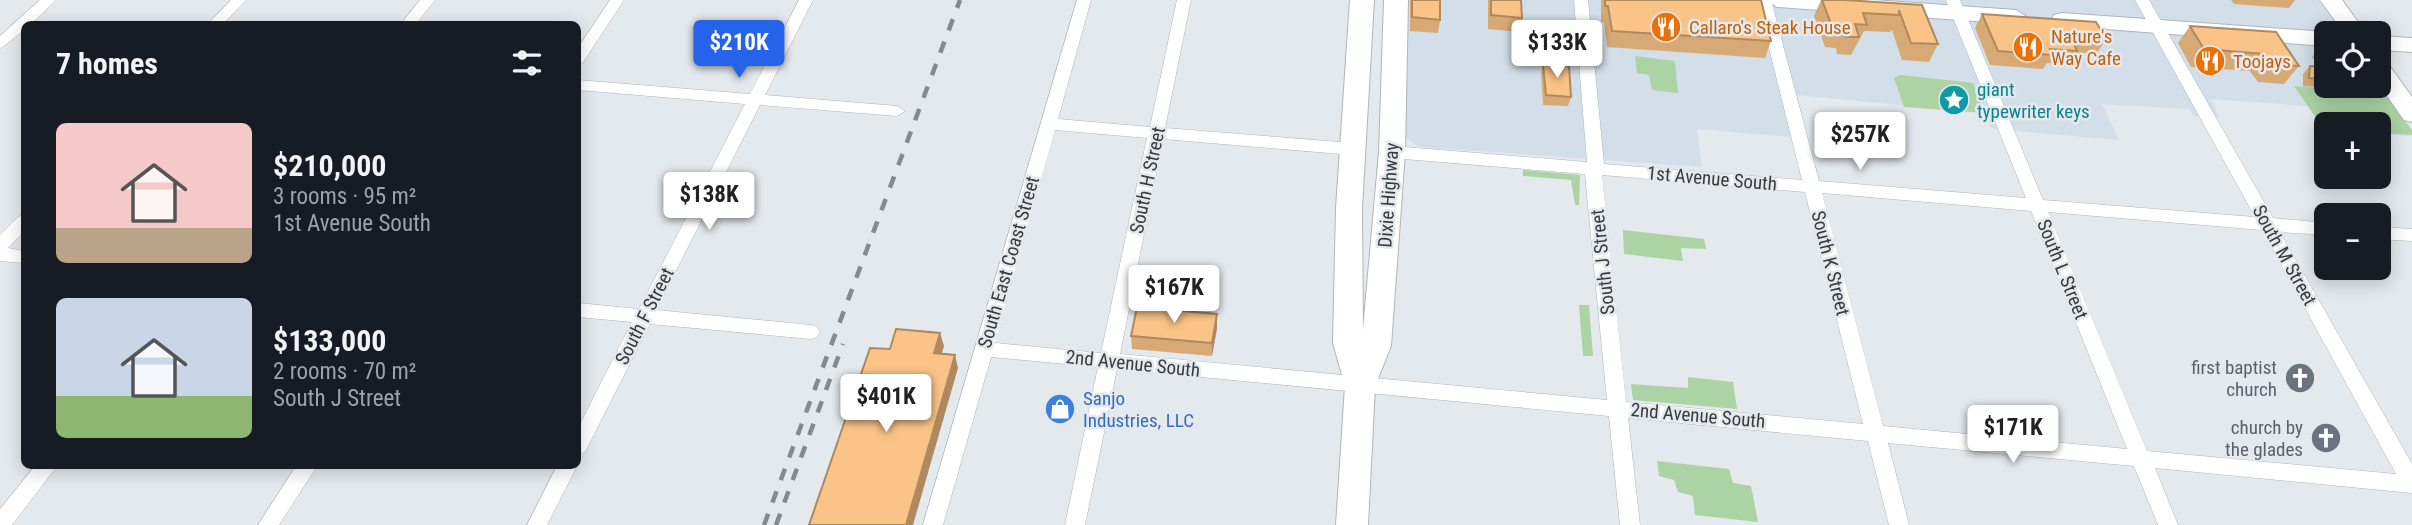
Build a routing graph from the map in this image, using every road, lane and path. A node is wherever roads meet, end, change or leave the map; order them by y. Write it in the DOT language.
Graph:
graph roads {
  1 [pos="49,0"];
  2 [pos="239,0"];
  3 [pos="428,0"];
  4 [pos="617,0"];
  5 [pos="806,0"];
  6 [pos="1084,0"];
  7 [pos="1184,0"];
  8 [pos="1362,0"];
  9 [pos="1396,0"];
  10 [pos="1581,0"];
  11 [pos="1764,0"];
  12 [pos="1777,0"];
  13 [pos="2142,0"];
  14 [pos="2331,0"];
  15 [pos="1955,6"];
  16 [pos="24,21"];
  17 [pos="218,21"];
  18 [pos="410,21"];
  19 [pos="2346,21"];
  20 [pos="21,24"];
  21 [pos="2156,26"];
  22 [pos="2314,38"];
  23 [pos="21,39"];
  24 [pos="2,40"];
  25 [pos="2391,44"];
  26 [pos="2412,45"];
  27 [pos="581,54"];
  28 [pos="2391,84"];
  29 [pos="581,85"];
  30 [pos="755,100"];
  31 [pos="897,111"];
  32 [pos="2412,114"];
  33 [pos="1048,124"];
  34 [pos="1157,133"];
  35 [pos="1352,149"];
  36 [pos="1392,152"];
  37 [pos="1593,168"];
  38 [pos="1812,187"];
  39 [pos="2037,205"];
  40 [pos="21,224"];
  41 [pos="2267,224"];
  42 [pos="2314,228"];
  43 [pos="2391,234"];
  44 [pos="2412,235"];
  45 [pos="0,246"];
  46 [pos="0,254"];
  47 [pos="21,257"];
  48 [pos="581,310"];
  49 [pos="644,316"];
  50 [pos="811,332"];
  51 [pos="983,349"];
  52 [pos="1109,361"];
  53 [pos="1360,386"];
  54 [pos="1616,408"];
  55 [pos="1875,432"];
  56 [pos="581,440"];
  57 [pos="2140,457"];
  58 [pos="45,469"];
  59 [pos="305,469"];
  60 [pos="565,469"];
  61 [pos="2412,483"];
  62 [pos="0,524"];
  63 [pos="268,525"];
  64 [pos="537,525"];
  65 [pos="933,525"];
  66 [pos="1075,525"];
  67 [pos="1352,525"];
  68 [pos="1630,525"];
  69 [pos="1899,525"];
  70 [pos="2168,525"];
  1 -- 16 [label="street"];
  2 -- 17 [label="street"];
  3 -- 18 [label="street"];
  4 -- 27 [label="street"];
  5 -- 30 [label="street, South F Street"];
  6 -- 33 [label="street, South East Coast Street"];
  7 -- 34 [label="street, South H Street"];
  8 -- 35 [label="main road, Dixie Highway"];
  9 -- 36 [label="main road, Dixie Highway"];
  10 -- 37 [label="street, South J Street"];
  11 -- 38 [label="street, South K Street"];
  12 -- 15 [label="main road"];
  13 -- 21 [label="street, South M Street"];
  14 -- 19 [label="main road"];
  15 -- 21 [label="main road"];
  15 -- 39 [label="street, South L Street"];
  20 -- 24 [label="street"];
  21 -- 22 [label="main road"];
  21 -- 41 [label="street, South M Street"];
  23 -- 24 [label="street"];
  25 -- 26 [label="main road"];
  28 -- 32 [label="main road"];
  29 -- 30 [label="street"];
  30 -- 31 [label="street"];
  30 -- 49 [label="street, South F Street"];
  33 -- 34 [label="street"];
  33 -- 51 [label="street, South East Coast Street"];
  34 -- 35 [label="street"];
  34 -- 52 [label="street, South H Street"];
  35 -- 53 [label="main road, Dixie Highway"];
  36 -- 37 [label="street, 1st Avenue South"];
  36 -- 53 [label="main road, Dixie Highway"];
  37 -- 38 [label="street, 1st Avenue South"];
  37 -- 54 [label="street, South J Street"];
  38 -- 39 [label="street, 1st Avenue South"];
  38 -- 55 [label="street, South K Street"];
  39 -- 41 [label="street, 1st Avenue South"];
  39 -- 57 [label="street, South L Street"];
  40 -- 45 [label="street"];
  41 -- 42 [label="street, 1st Avenue South"];
  41 -- 61 [label="street, South M Street"];
  43 -- 44 [label="street"];
  46 -- 47 [label="street"];
  48 -- 49 [label="street"];
  49 -- 50 [label="street"];
  49 -- 56 [label="street, South F Street"];
  51 -- 52 [label="street, 2nd Avenue South"];
  51 -- 65 [label="street, South East Coast Street"];
  52 -- 53 [label="street, 2nd Avenue South"];
  52 -- 66 [label="street, South H Street"];
  53 -- 54 [label="street, 2nd Avenue South"];
  53 -- 67 [label="main road, Dixie Highway"];
  54 -- 55 [label="street, 2nd Avenue South"];
  54 -- 68 [label="street, South J Street"];
  55 -- 57 [label="street, 2nd Avenue South"];
  55 -- 69 [label="street, South K Street"];
  57 -- 61 [label="street, 2nd Avenue South"];
  57 -- 70 [label="street, South L Street"];
  58 -- 62 [label="street"];
  59 -- 63 [label="street"];
  60 -- 64 [label="street"];
}
